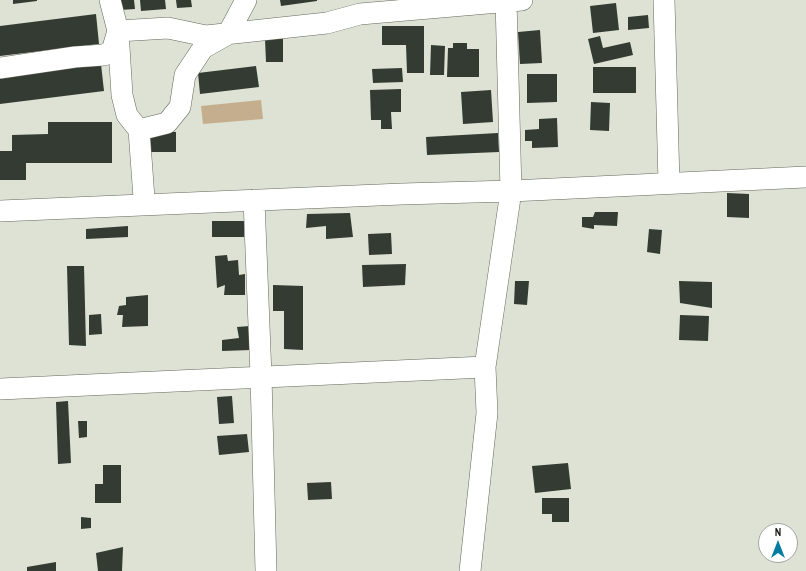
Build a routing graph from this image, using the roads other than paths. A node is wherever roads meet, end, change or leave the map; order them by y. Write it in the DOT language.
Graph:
graph roads {
  1 [pos="110,0"];
  2 [pos="246,0"];
  3 [pos="511,0"];
  4 [pos="664,0"];
  5 [pos="351,8"];
  6 [pos="118,31"];
  7 [pos="228,34"];
  8 [pos="0,68"];
  9 [pos="139,130"];
  10 [pos="806,178"];
  11 [pos="669,183"];
  12 [pos="511,191"];
  13 [pos="144,198"];
  14 [pos="254,200"];
  15 [pos="0,212"];
  16 [pos="485,367"];
  17 [pos="261,376"];
  18 [pos="0,389"];
  19 [pos="266,571"];
  20 [pos="470,571"];
  1 -- 6 [label="street"];
  2 -- 7 [label="street"];
  3 -- 5 [label="street"];
  3 -- 12 [label="street"];
  4 -- 11 [label="street"];
  5 -- 7 [label="street"];
  6 -- 7 [label="street"];
  6 -- 8 [label="street"];
  6 -- 9 [label="street"];
  7 -- 9 [label="street"];
  9 -- 13 [label="street"];
  10 -- 11 [label="street"];
  11 -- 12 [label="street"];
  12 -- 14 [label="street"];
  12 -- 16 [label="street"];
  14 -- 15 [label="street"];
  14 -- 17 [label="street"];
  16 -- 17 [label="street"];
  16 -- 20 [label="street"];
  17 -- 18 [label="street"];
  17 -- 19 [label="street"];
}
